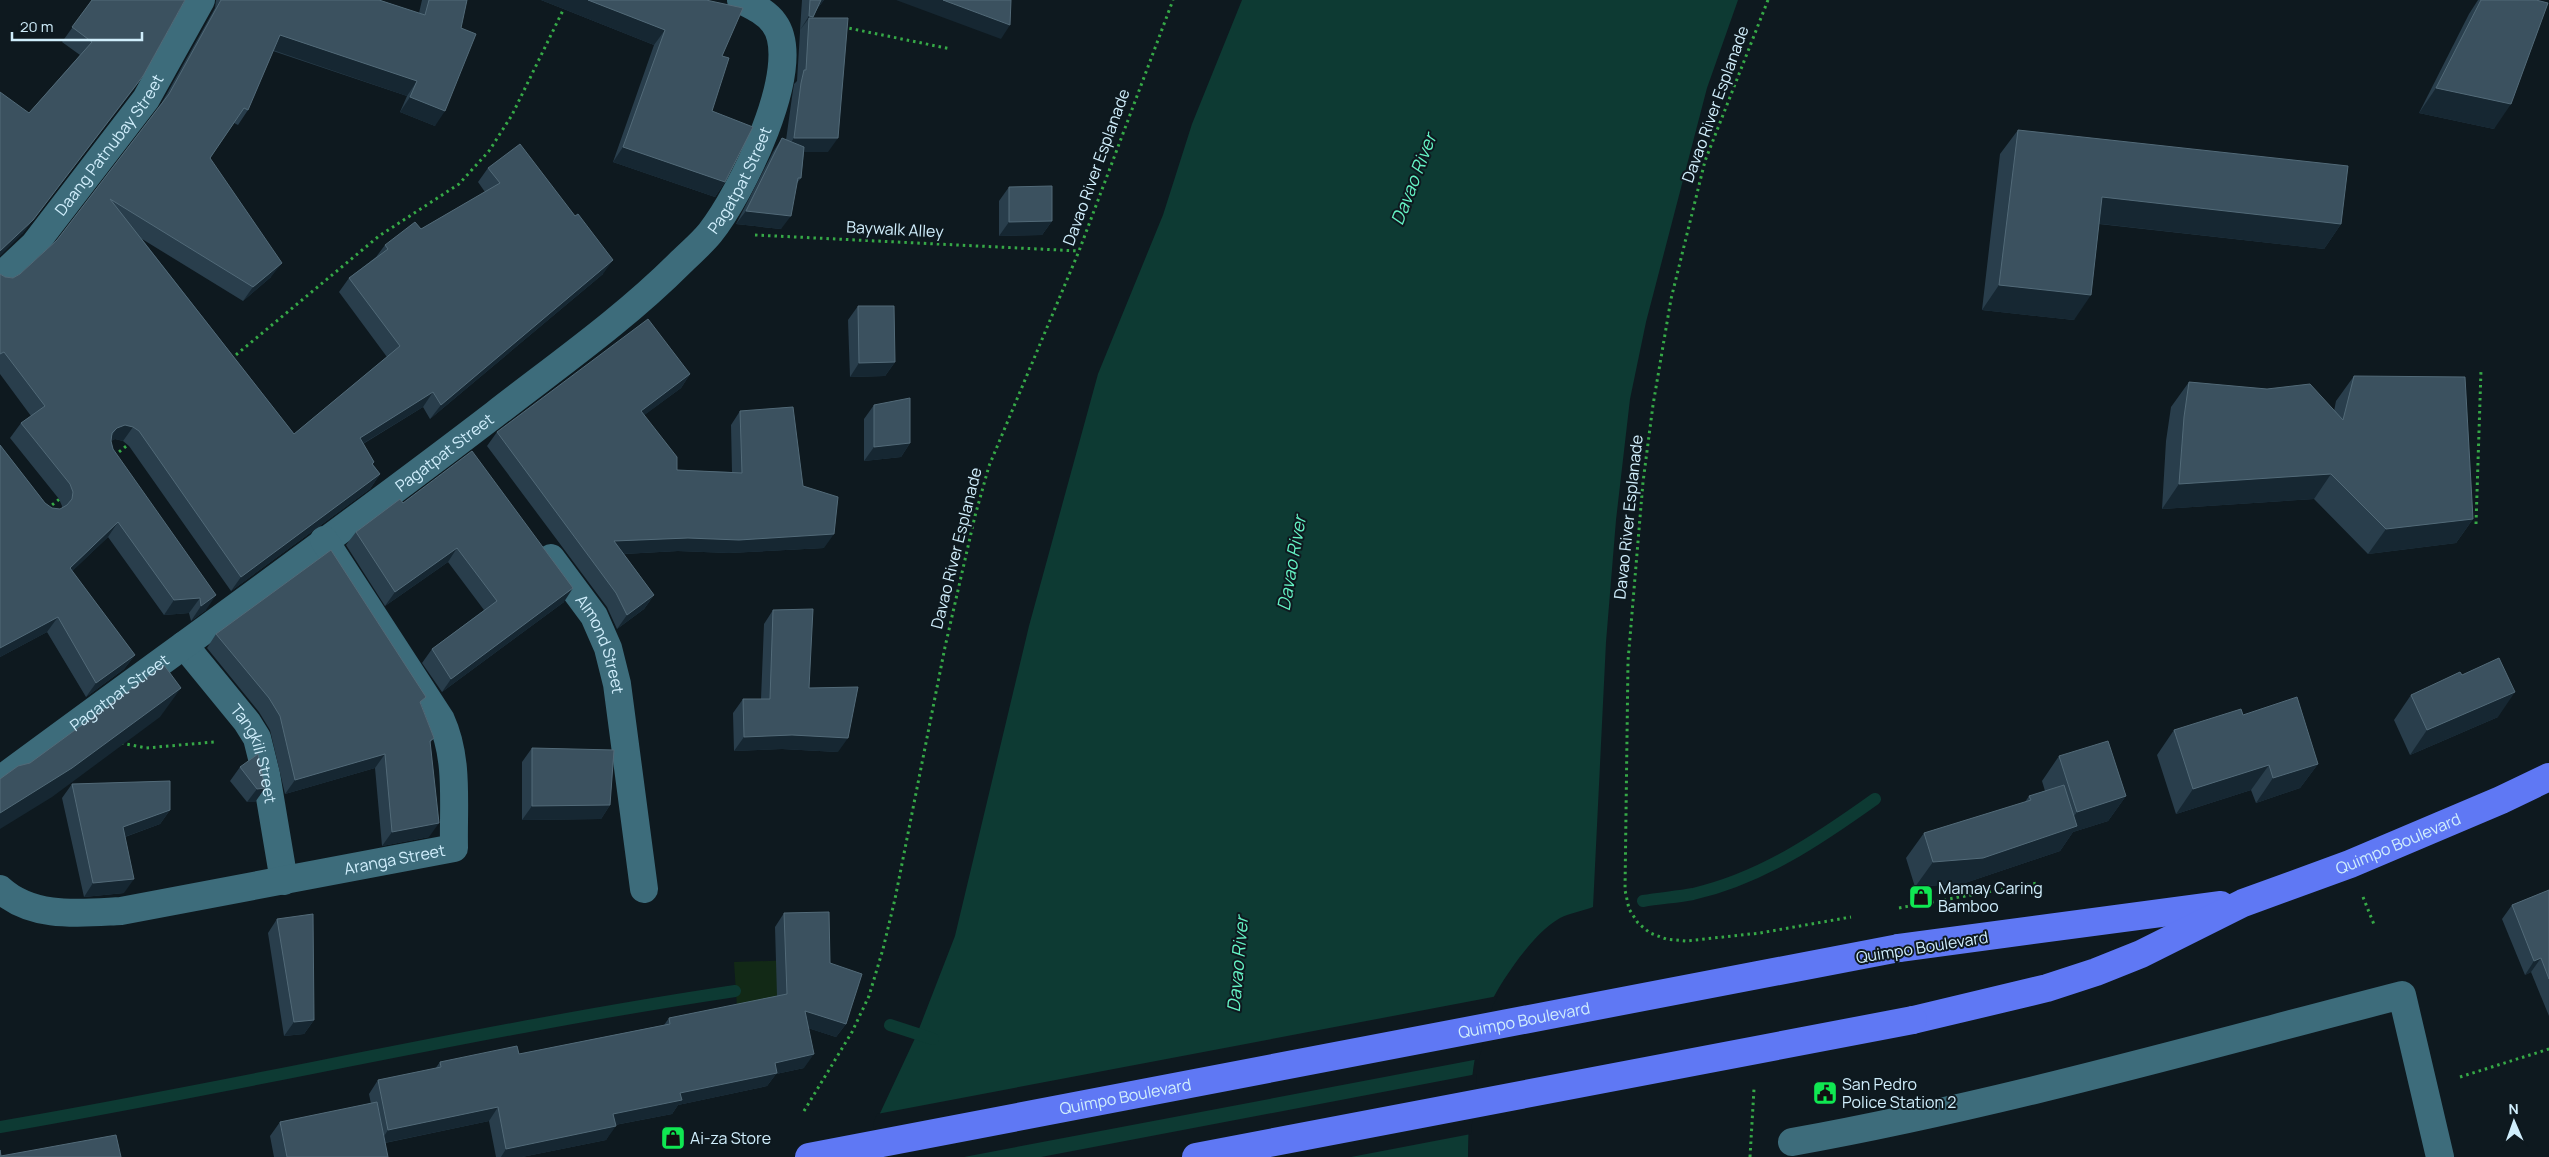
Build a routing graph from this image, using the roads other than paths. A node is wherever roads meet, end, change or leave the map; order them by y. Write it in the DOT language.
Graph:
graph roads {
  1 [pos="201,0"];
  2 [pos="741,0"];
  3 [pos="0,276"];
  4 [pos="462,439"];
  5 [pos="479,462"];
  6 [pos="536,539"];
  7 [pos="324,540"];
  8 [pos="210,590"];
  9 [pos="227,613"];
  10 [pos="184,645"];
  11 [pos="2549,777"];
  12 [pos="0,780"];
  13 [pos="284,881"];
  14 [pos="0,889"];
  15 [pos="644,889"];
  16 [pos="2243,903"];
  17 [pos="1792,1142"];
  18 [pos="809,1157"];
  19 [pos="1196,1157"];
  20 [pos="2440,1157"];
  1 -- 3 [label="street, Daang Patnubay Street"];
  2 -- 4 [label="street, Pagatpat Street"];
  4 -- 5 [label="street"];
  4 -- 7 [label="street, Pagatpat Street"];
  6 -- 15 [label="street, Almond Street"];
  7 -- 9 [label="street, Pagatpat Street"];
  7 -- 13 [label="street, Aranga Street"];
  8 -- 9 [label="street"];
  9 -- 10 [label="street, Pagatpat Street"];
  10 -- 12 [label="street, Pagatpat Street"];
  10 -- 13 [label="street, Tangkili Street"];
  11 -- 16 [label="main road, Quimpo Boulevard"];
  13 -- 14 [label="street, Aranga Street"];
  16 -- 18 [label="main road, Quimpo Boulevard, bridge"];
  16 -- 19 [label="main road, Quimpo Boulevard, bridge"];
  17 -- 20 [label="street"];
}
